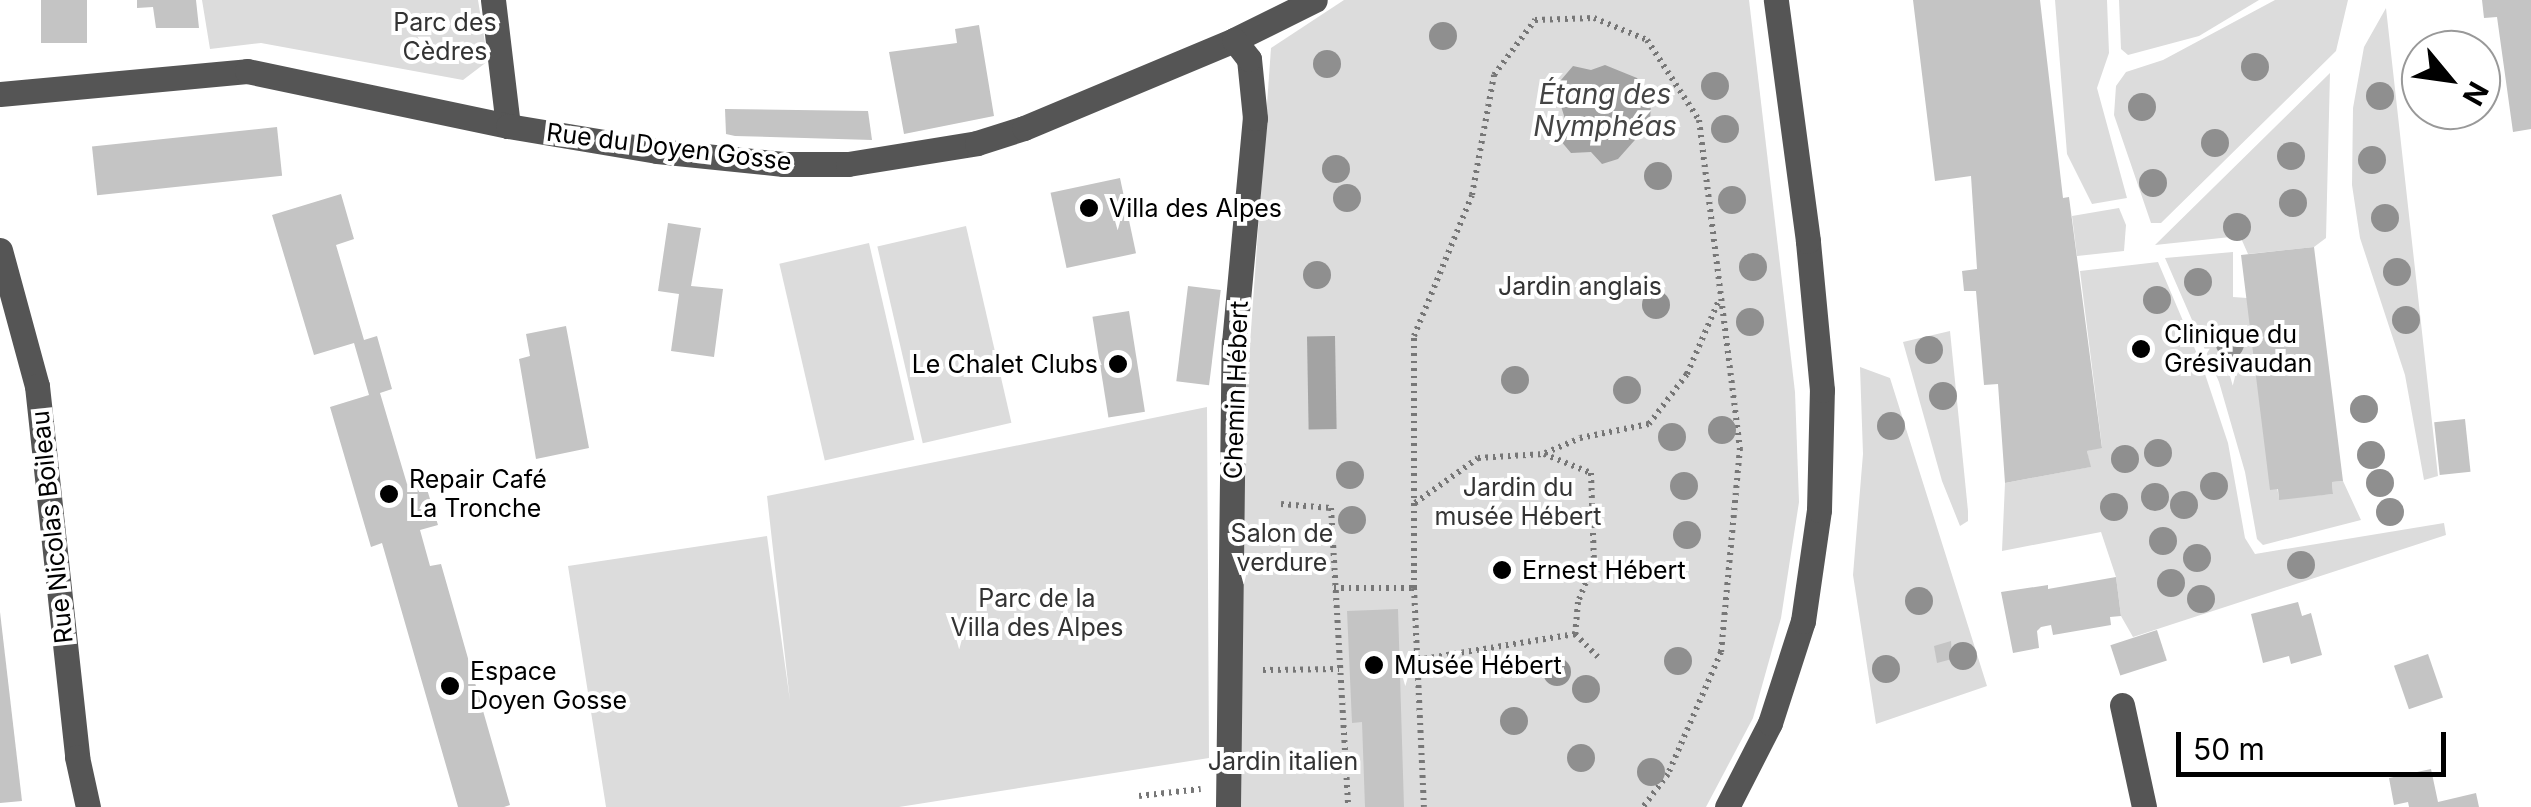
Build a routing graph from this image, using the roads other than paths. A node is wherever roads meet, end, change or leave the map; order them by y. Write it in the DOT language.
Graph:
graph roads {
  1 [pos="493,0"];
  2 [pos="1315,0"];
  3 [pos="1776,0"];
  4 [pos="1234,40"];
  5 [pos="0,94"];
  6 [pos="508,126"];
  7 [pos="0,250"];
  8 [pos="2122,705"];
  9 [pos="88,807"];
  10 [pos="1228,807"];
  11 [pos="1727,807"];
  12 [pos="2144,807"];
  1 -- 6 [label="street"];
  2 -- 4 [label="street, Rue du Doyen Gosse"];
  3 -- 11 [label="street"];
  4 -- 6 [label="street, Rue du Doyen Gosse"];
  4 -- 10 [label="street, Chemin Hébert"];
  5 -- 6 [label="street, Rue du Doyen Gosse"];
  7 -- 9 [label="street, Rue Nicolas Boileau"];
  8 -- 12 [label="street"];
}
